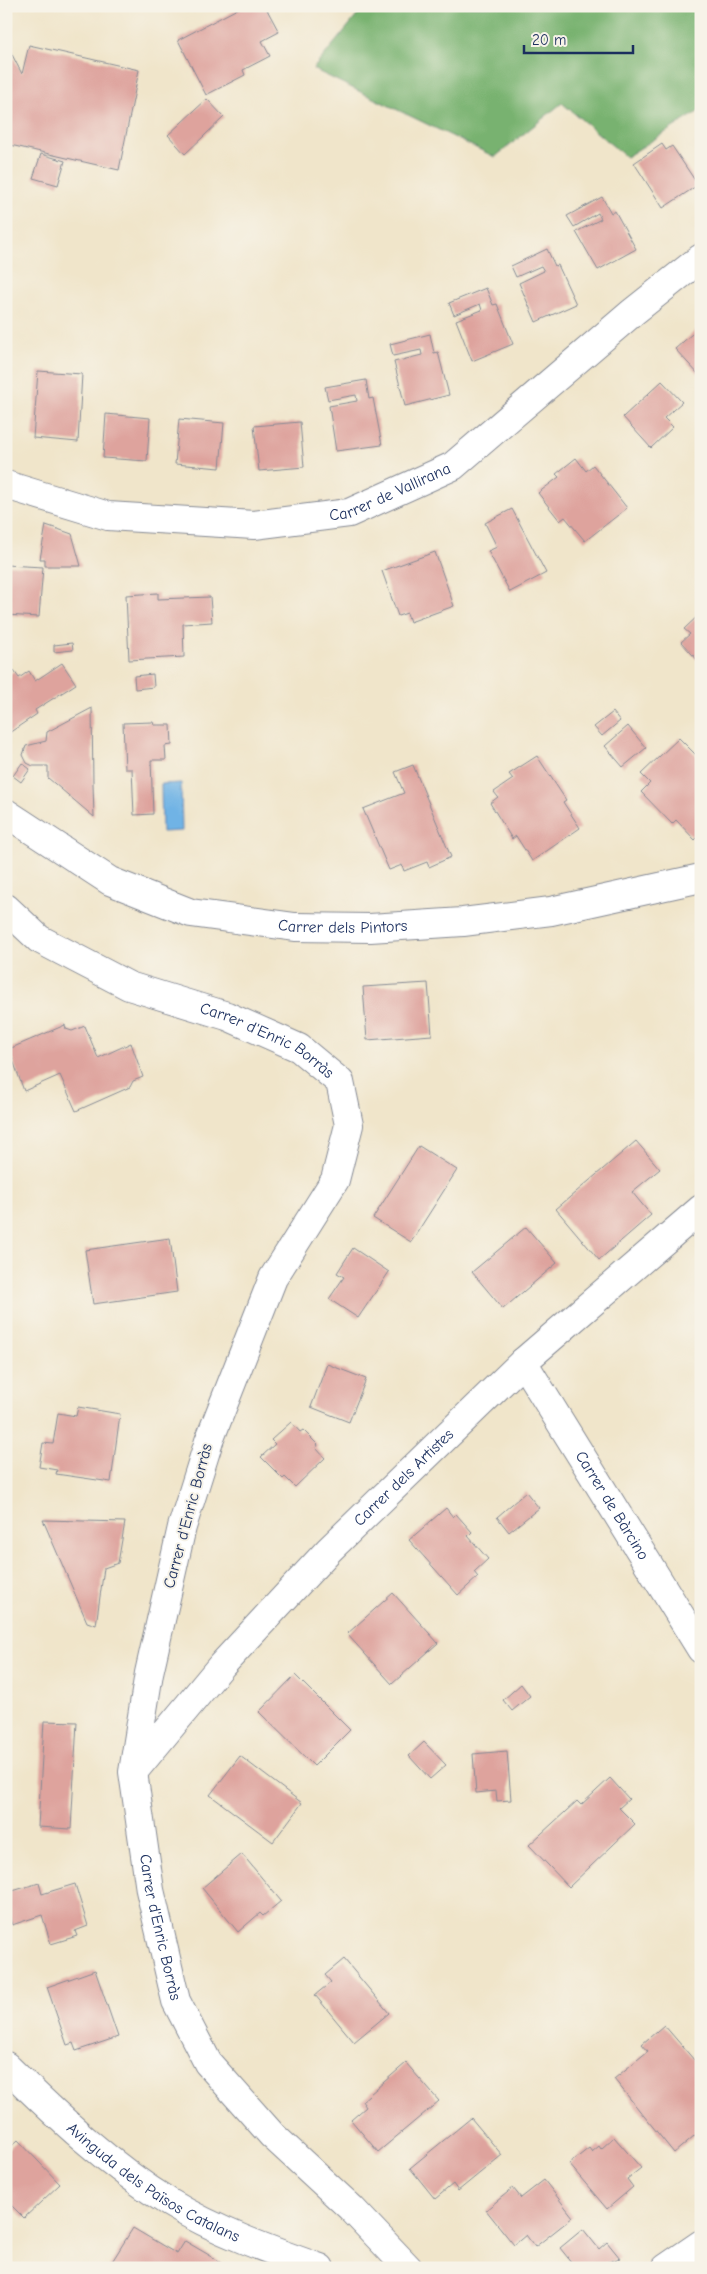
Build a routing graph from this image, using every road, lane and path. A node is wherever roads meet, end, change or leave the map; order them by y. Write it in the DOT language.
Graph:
graph roads {
  1 [pos="701,258"];
  2 [pos="6,485"];
  3 [pos="6,813"];
  4 [pos="701,878"];
  5 [pos="6,908"];
  6 [pos="701,1209"];
  7 [pos="523,1362"];
  8 [pos="701,1649"];
  9 [pos="133,1772"];
  10 [pos="6,2066"];
  11 [pos="701,2244"];
  12 [pos="320,2268"];
  13 [pos="408,2268"];
  14 [pos="666,2268"];
  1 -- 2 [label="street, Carrer de Vallirana"];
  3 -- 4 [label="street, Carrer dels Pintors"];
  5 -- 9 [label="street, Carrer d'Enric Borràs"];
  6 -- 7 [label="street, Carrer dels Artistes"];
  7 -- 8 [label="street, Carrer de Bàrcino"];
  7 -- 9 [label="street, Carrer dels Artistes"];
  9 -- 13 [label="street, Carrer d'Enric Borràs"];
  10 -- 12 [label="street, Avinguda dels Països Catalans"];
  11 -- 14 [label="street"];
}
